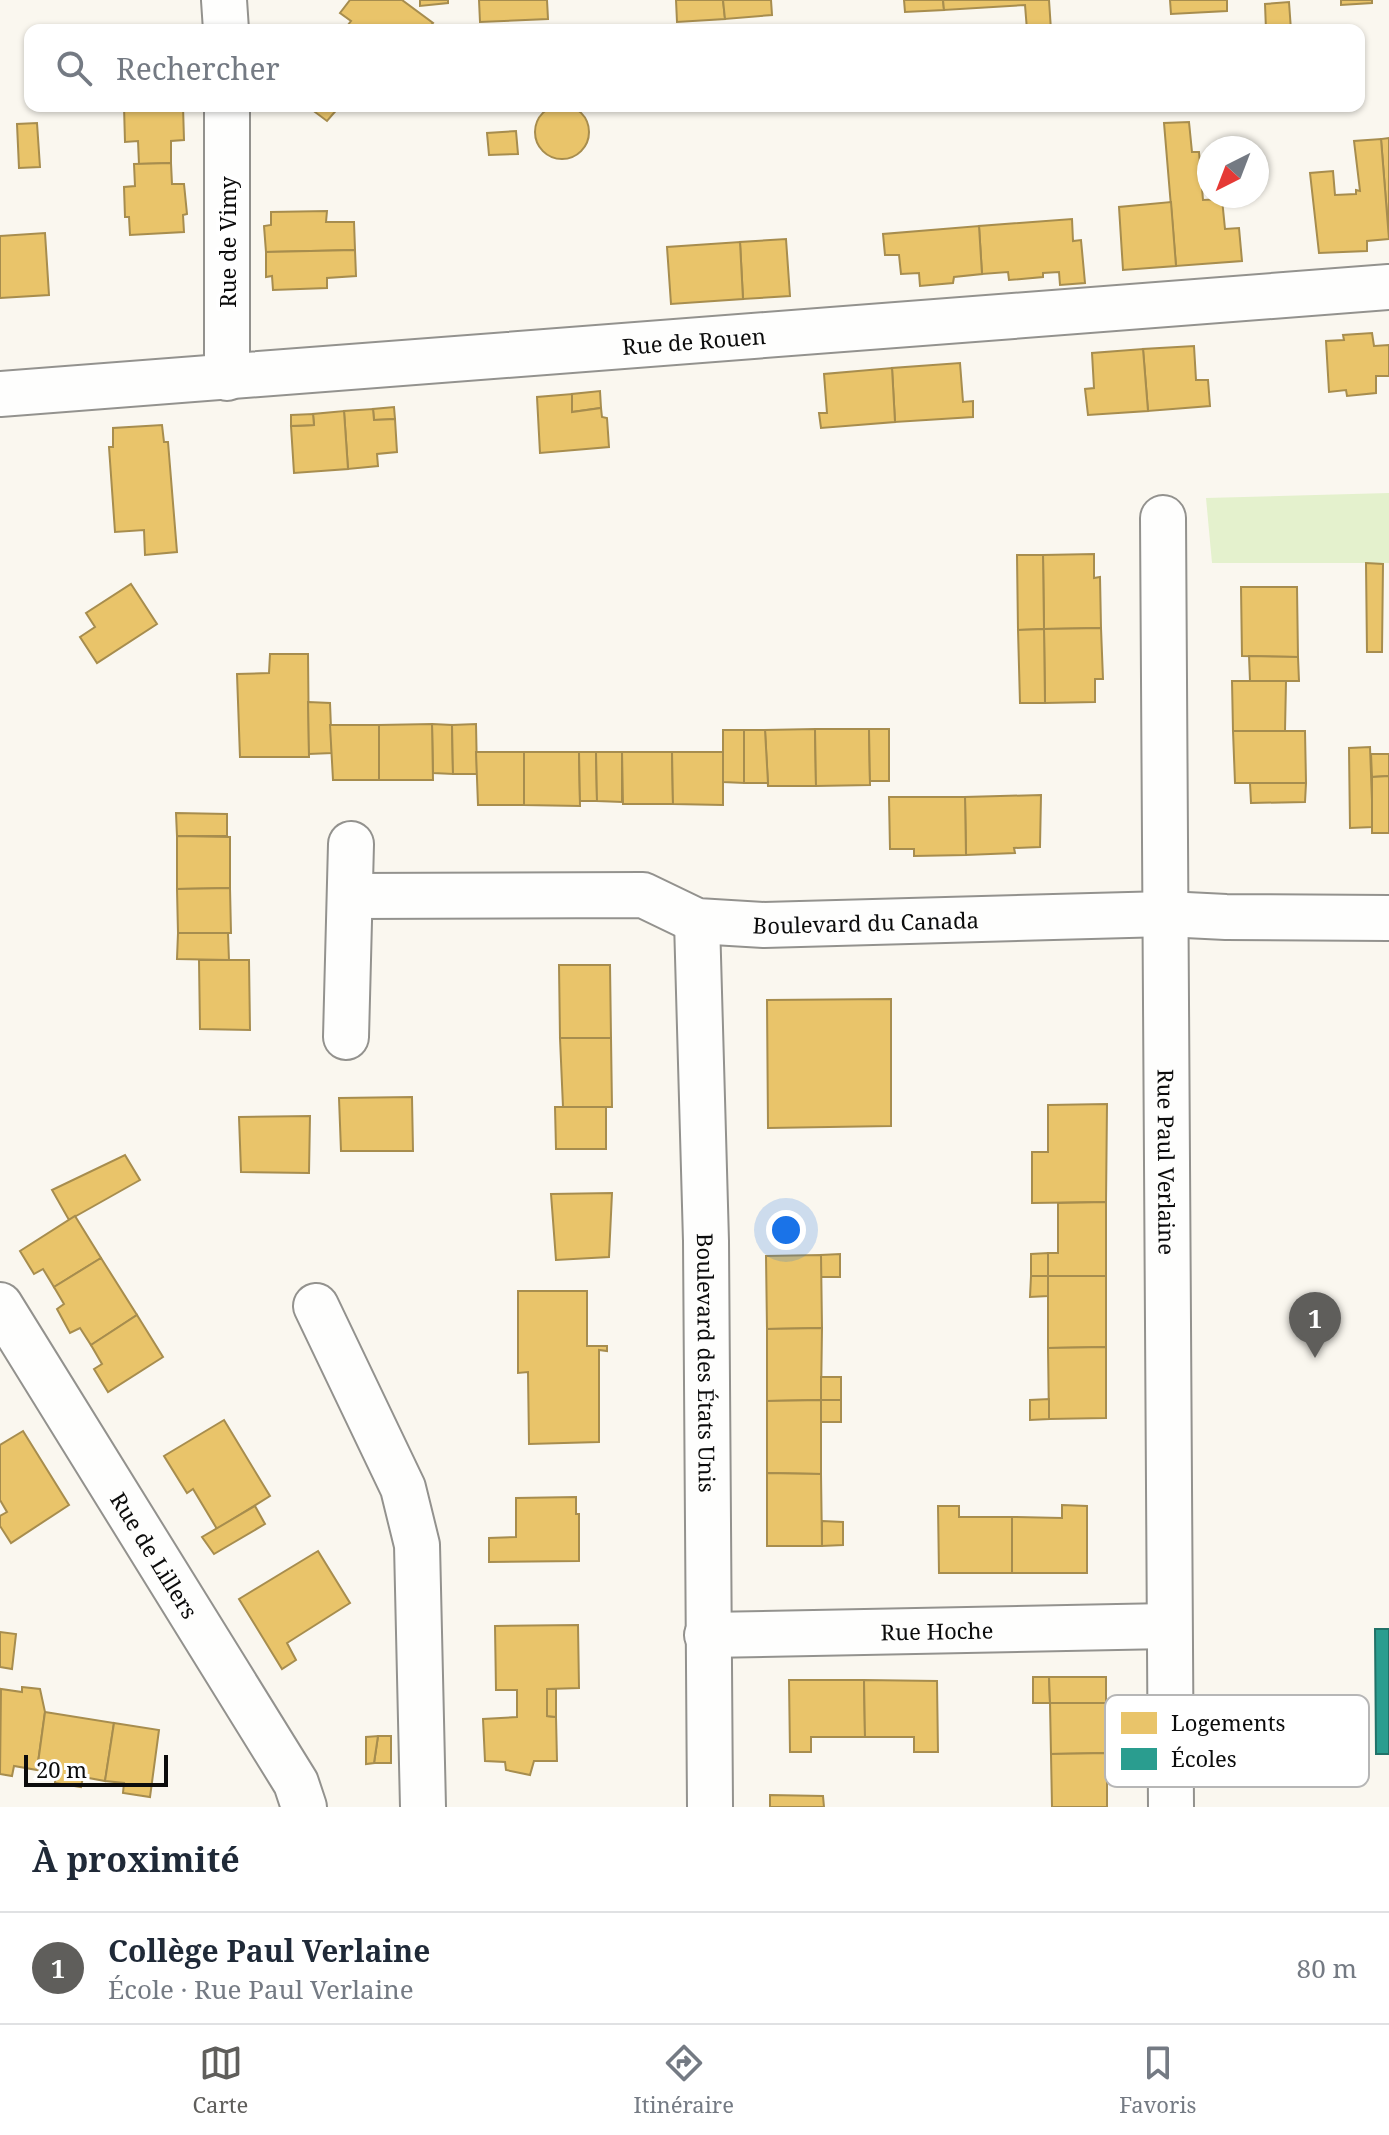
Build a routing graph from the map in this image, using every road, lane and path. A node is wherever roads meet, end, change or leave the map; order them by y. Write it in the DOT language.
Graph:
graph roads {
  1 [pos="224,0"];
  2 [pos="226,24"];
  3 [pos="227,112"];
  4 [pos="1389,287"];
  5 [pos="227,378"];
  6 [pos="0,394"];
  7 [pos="1163,518"];
  8 [pos="351,844"];
  9 [pos="350,896"];
  10 [pos="1166,914"];
  11 [pos="1389,918"];
  12 [pos="697,921"];
  13 [pos="346,1037"];
  14 [pos="0,1305"];
  15 [pos="316,1306"];
  16 [pos="1168,1626"];
  17 [pos="707,1635"];
  18 [pos="1169,1695"];
  19 [pos="1171,1787"];
  20 [pos="304,1807"];
  21 [pos="423,1807"];
  22 [pos="710,1807"];
  23 [pos="1171,1807"];
  1 -- 2 [label="street"];
  3 -- 5 [label="street, Rue de Vimy"];
  4 -- 5 [label="street, Rue de Rouen"];
  5 -- 6 [label="street, Rue de Rouen"];
  7 -- 10 [label="street, Rue Paul Verlaine"];
  8 -- 9 [label="street"];
  9 -- 12 [label="street, Boulevard du Canada"];
  9 -- 13 [label="street"];
  10 -- 11 [label="street, Boulevard du Canada"];
  10 -- 12 [label="street, Boulevard du Canada"];
  10 -- 16 [label="street, Rue Paul Verlaine"];
  12 -- 17 [label="street, Boulevard des États Unis"];
  14 -- 20 [label="street, Rue de Lillers"];
  15 -- 21 [label="street"];
  16 -- 17 [label="street, Rue Hoche"];
  16 -- 18 [label="street, Rue Paul Verlaine"];
  17 -- 22 [label="street, Boulevard des États Unis"];
  19 -- 23 [label="street, Rue Paul Verlaine"];
}
